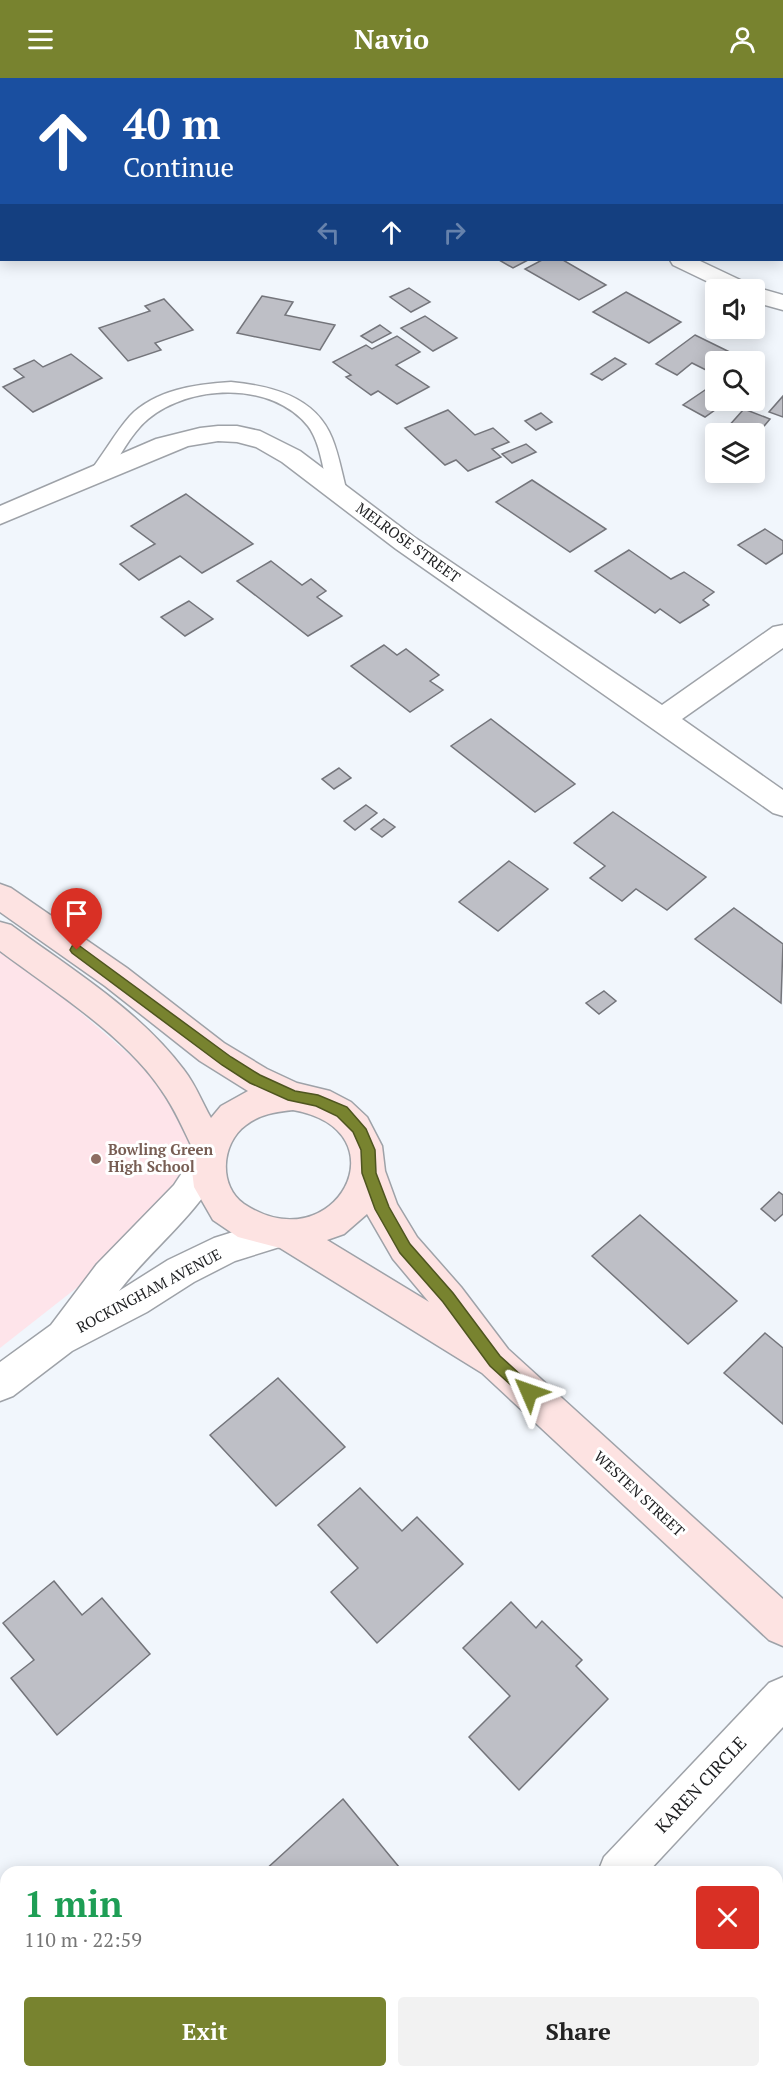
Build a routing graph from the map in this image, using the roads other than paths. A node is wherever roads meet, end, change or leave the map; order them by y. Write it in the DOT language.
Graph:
graph roads {
  1 [pos="683,261"];
  2 [pos="722,279"];
  3 [pos="765,297"];
  4 [pos="783,303"];
  5 [pos="98,474"];
  6 [pos="338,492"];
  7 [pos="0,516"];
  8 [pos="783,634"];
  9 [pos="664,718"];
  10 [pos="783,804"];
  11 [pos="0,896"];
  12 [pos="0,934"];
  13 [pos="293,1096"];
  14 [pos="208,1156"];
  15 [pos="369,1173"];
  16 [pos="281,1234"];
  17 [pos="59,1340"];
  18 [pos="495,1361"];
  19 [pos="0,1384"];
  20 [pos="783,1626"];
  21 [pos="783,1697"];
  22 [pos="625,1866"];
  1 -- 2 [label="street"];
  3 -- 4 [label="street"];
  5 -- 6 [label="street, MELROSE STREET"];
  5 -- 6 [label="lane"];
  5 -- 7 [label="street, MELROSE STREET"];
  6 -- 9 [label="street, MELROSE STREET"];
  8 -- 9 [label="street"];
  9 -- 10 [label="street, MELROSE STREET"];
  11 -- 13 [label="street"];
  12 -- 14 [label="street"];
  13 -- 14 [label="street"];
  13 -- 15 [label="street"];
  14 -- 16 [label="street"];
  14 -- 17 [label="street, ROCKINGHAM AVENUE"];
  15 -- 16 [label="street"];
  15 -- 18 [label="street, WESTEN STREET"];
  16 -- 17 [label="street, ROCKINGHAM AVENUE"];
  16 -- 18 [label="street, WESTEN STREET"];
  17 -- 19 [label="street, ROCKINGHAM AVENUE"];
  18 -- 20 [label="street, WESTEN STREET"];
  21 -- 22 [label="street, KAREN CIRCLE"];
}
